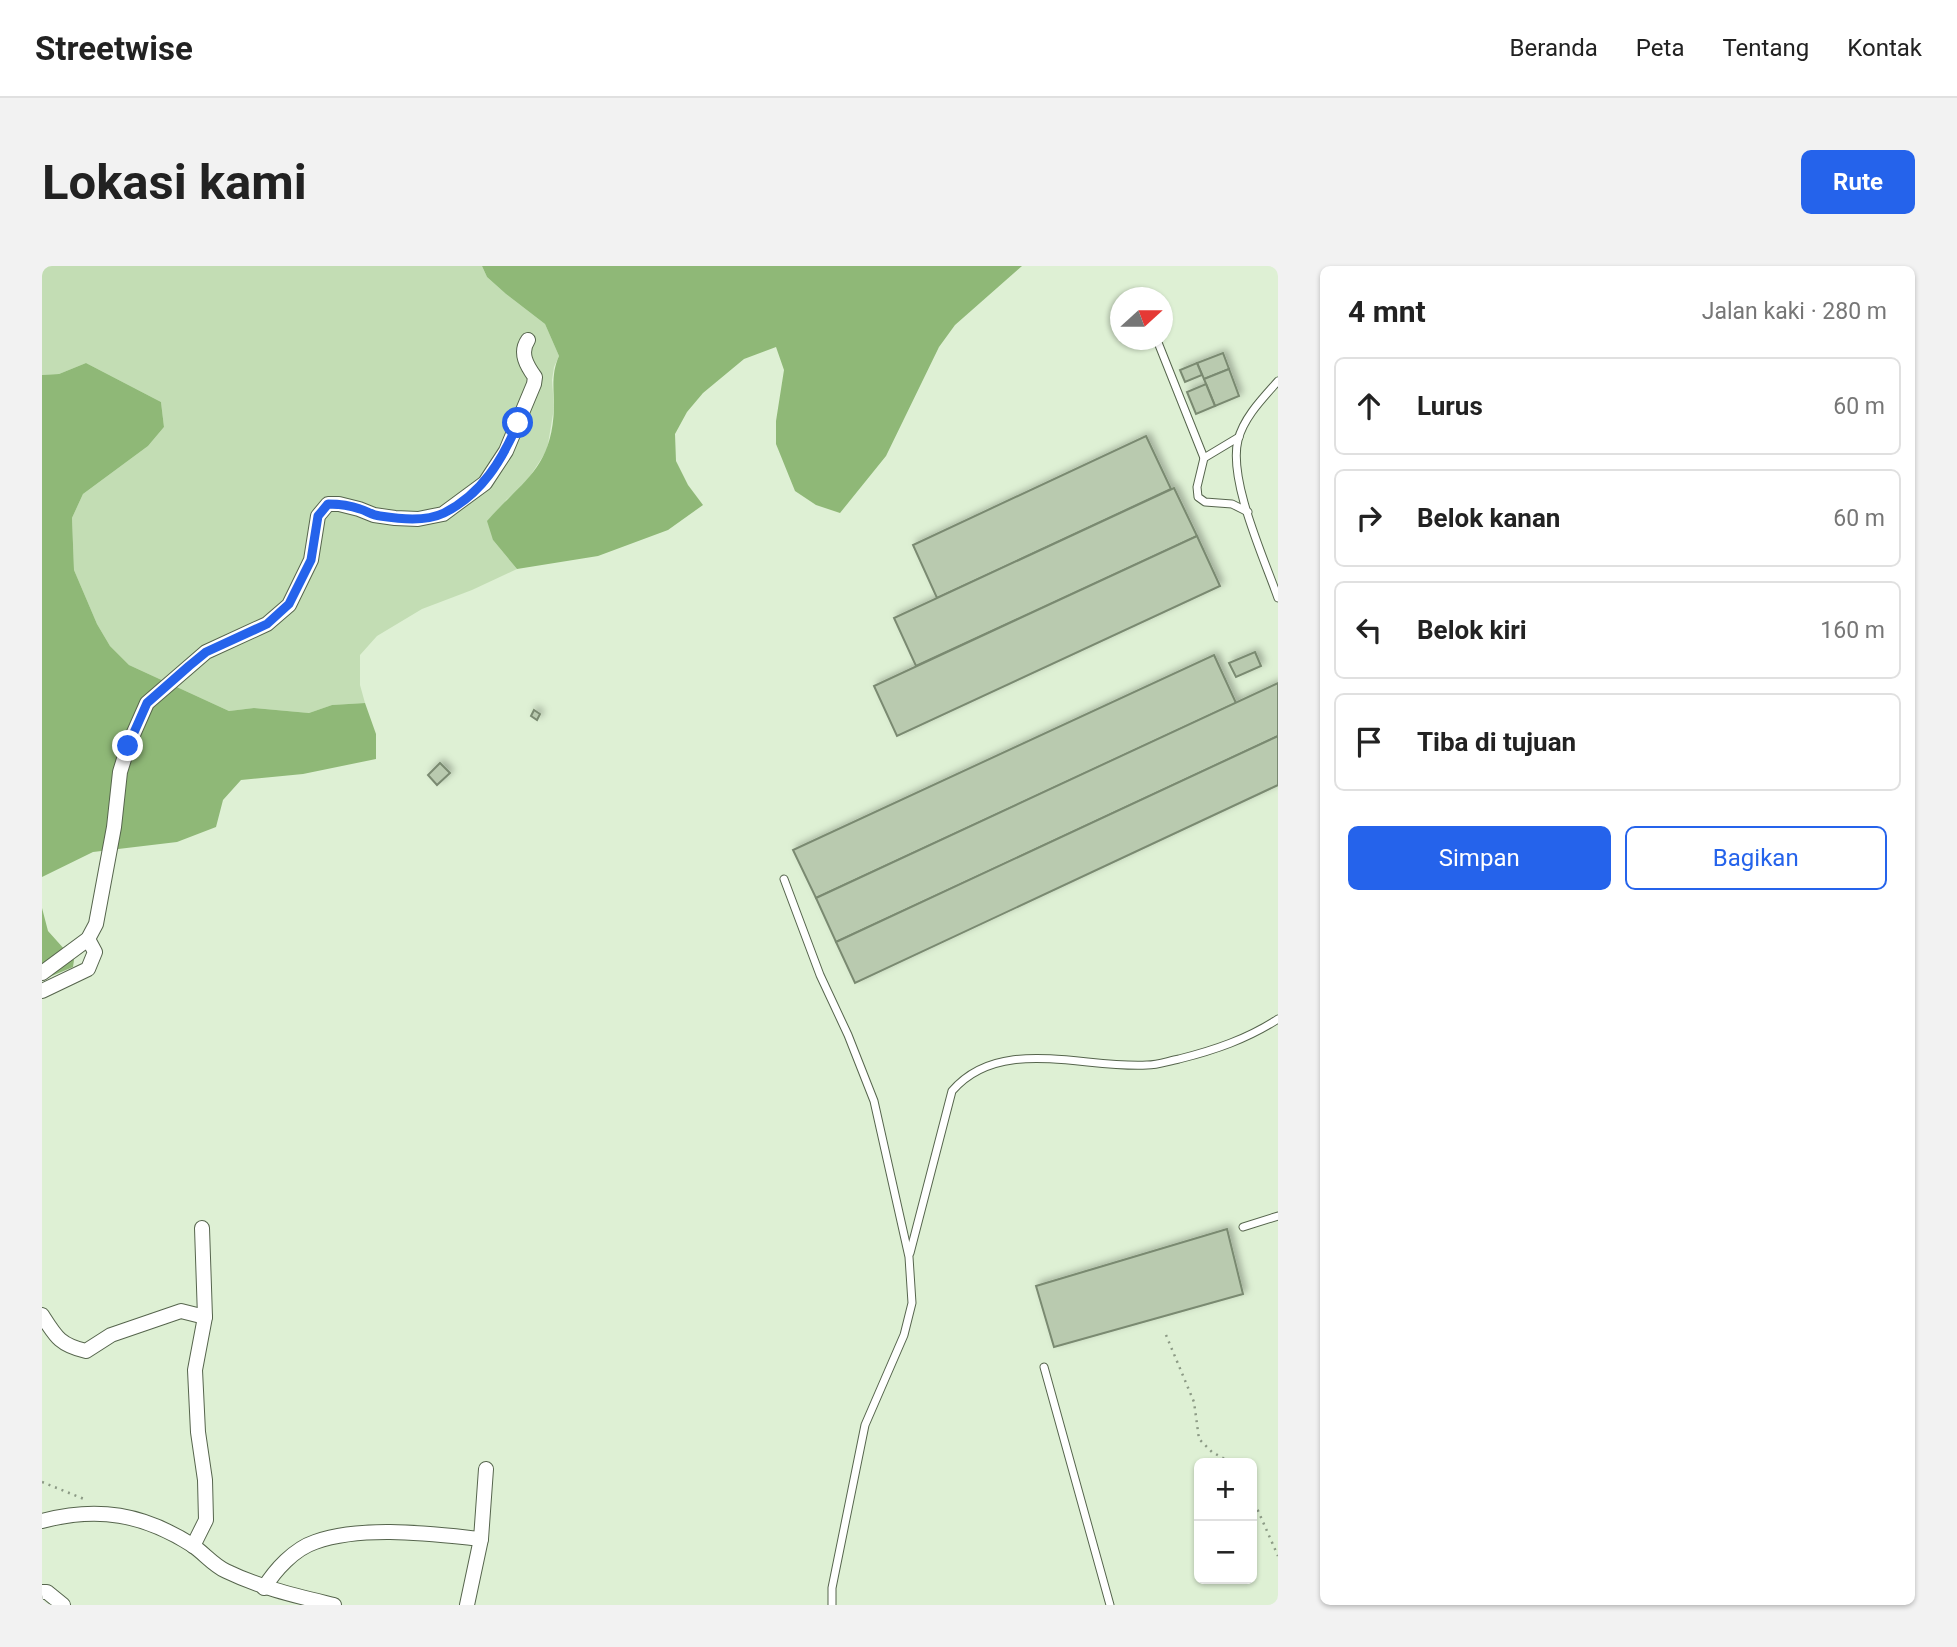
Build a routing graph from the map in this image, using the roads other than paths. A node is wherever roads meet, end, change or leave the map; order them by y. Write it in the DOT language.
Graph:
graph roads {
  1 [pos="528,341"];
  2 [pos="1161,350"];
  3 [pos="1278,381"];
  4 [pos="1238,437"];
  5 [pos="1204,458"];
  6 [pos="1248,512"];
  7 [pos="1278,597"];
  8 [pos="784,879"];
  9 [pos="88,939"];
  10 [pos="42,973"];
  11 [pos="42,991"];
  12 [pos="1278,1018"];
  13 [pos="1278,1216"];
  14 [pos="1243,1227"];
  15 [pos="202,1228"];
  16 [pos="909,1257"];
  17 [pos="42,1315"];
  18 [pos="205,1317"];
  19 [pos="1044,1367"];
  20 [pos="486,1469"];
  21 [pos="42,1521"];
  22 [pos="481,1539"];
  23 [pos="193,1546"];
  24 [pos="264,1588"];
  25 [pos="42,1592"];
  26 [pos="63,1605"];
  27 [pos="334,1605"];
  28 [pos="467,1605"];
  29 [pos="832,1605"];
  30 [pos="1110,1605"];
  1 -- 9 [label="street"];
  2 -- 5 [label="lane"];
  3 -- 4 [label="lane"];
  4 -- 5 [label="lane"];
  4 -- 6 [label="lane"];
  5 -- 6 [label="lane"];
  6 -- 7 [label="lane"];
  8 -- 16 [label="lane"];
  9 -- 10 [label="street"];
  9 -- 11 [label="street"];
  12 -- 16 [label="lane"];
  13 -- 14 [label="lane"];
  15 -- 18 [label="street"];
  16 -- 29 [label="lane"];
  17 -- 18 [label="street"];
  18 -- 23 [label="street"];
  19 -- 30 [label="lane"];
  20 -- 22 [label="street"];
  21 -- 23 [label="street"];
  22 -- 24 [label="street"];
  22 -- 28 [label="street"];
  23 -- 24 [label="street"];
  24 -- 27 [label="street"];
  25 -- 26 [label="street"];
}
